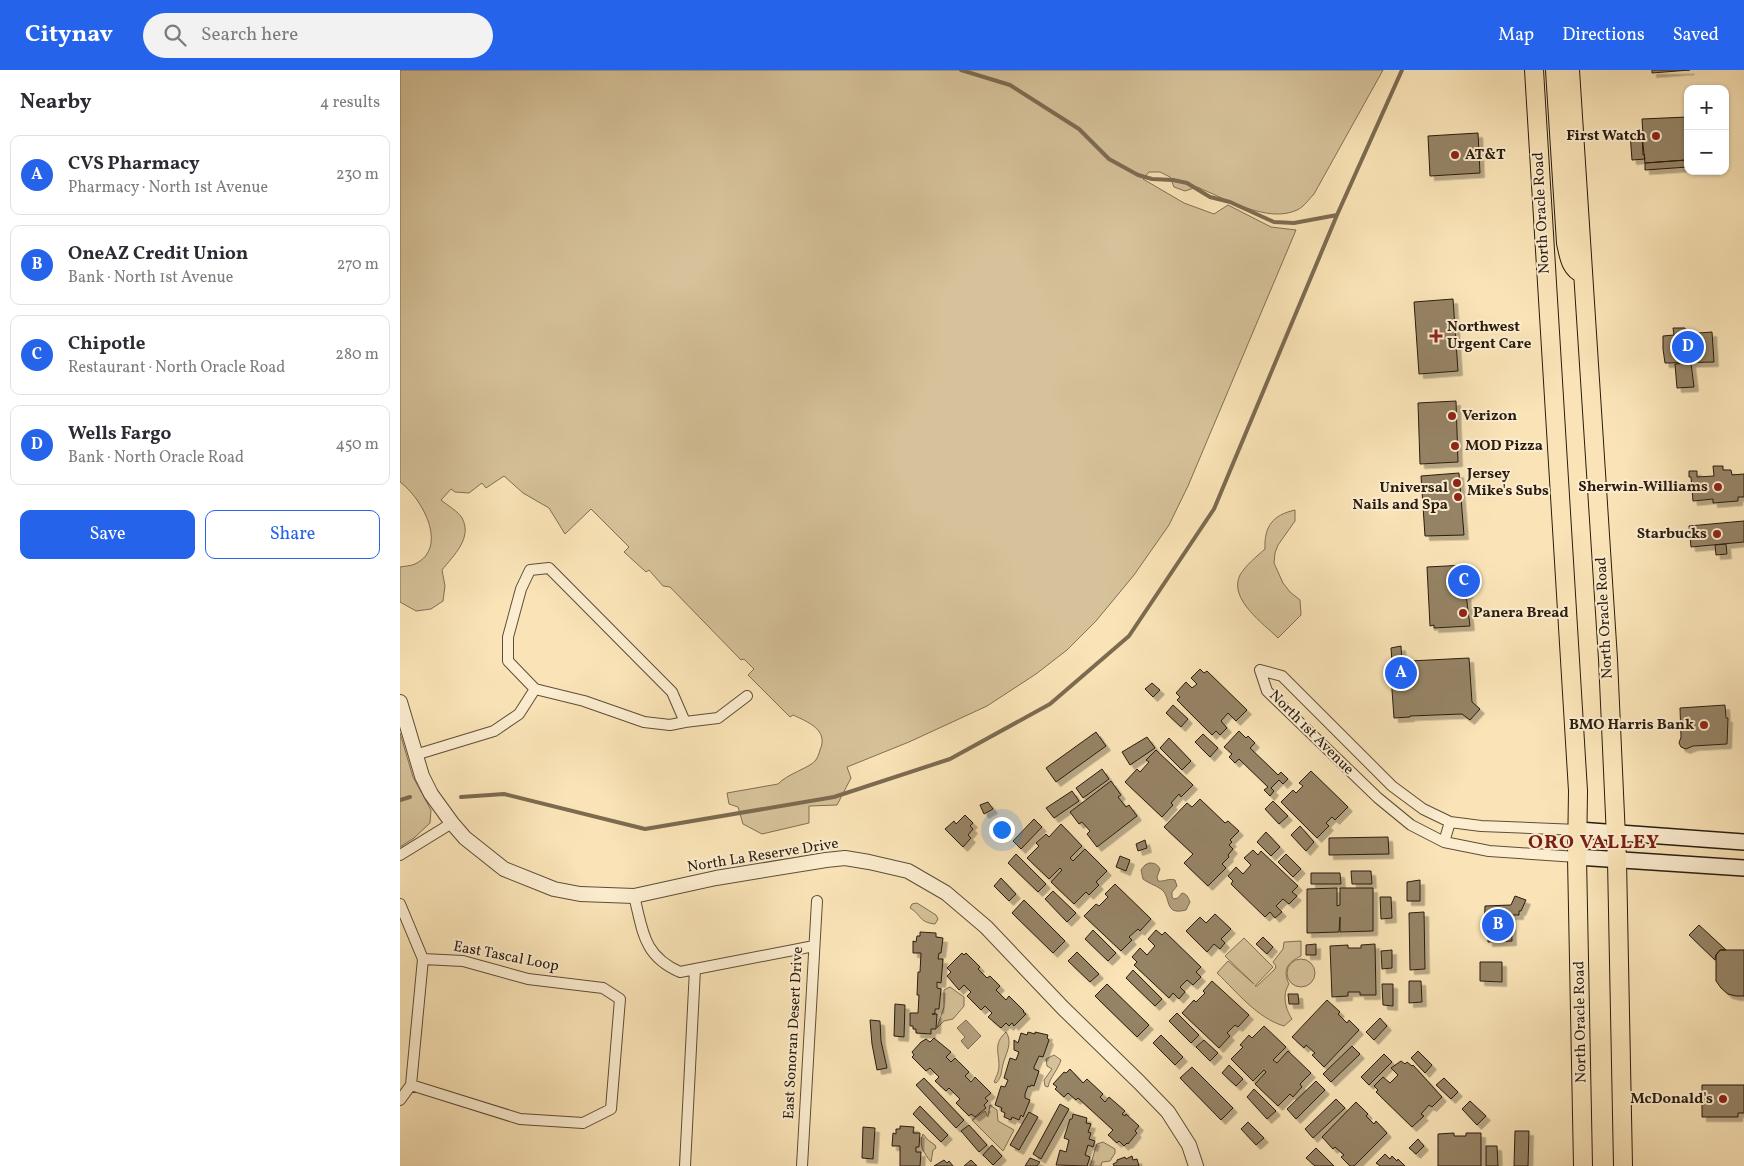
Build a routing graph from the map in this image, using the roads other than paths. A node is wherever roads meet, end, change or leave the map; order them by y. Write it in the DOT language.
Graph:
graph roads {
  1 [pos="1534,70"];
  2 [pos="1555,70"];
  3 [pos="1570,70"];
  4 [pos="1583,274"];
  5 [pos="535,689"];
  6 [pos="747,696"];
  7 [pos="400,702"];
  8 [pos="685,722"];
  9 [pos="415,755"];
  10 [pos="1450,822"];
  11 [pos="452,823"];
  12 [pos="1578,830"];
  13 [pos="1615,832"];
  14 [pos="1444,842"];
  15 [pos="1744,842"];
  16 [pos="400,855"];
  17 [pos="1577,857"];
  18 [pos="1617,860"];
  19 [pos="1744,868"];
  20 [pos="634,896"];
  21 [pos="817,901"];
  22 [pos="400,904"];
  23 [pos="814,946"];
  24 [pos="423,959"];
  25 [pos="695,969"];
  26 [pos="411,1085"];
  27 [pos="400,1100"];
  28 [pos="685,1166"];
  29 [pos="802,1166"];
  30 [pos="1196,1166"];
  31 [pos="1583,1166"];
  32 [pos="1622,1166"];
  1 -- 12 [label="highway, North Oracle Road"];
  2 -- 4 [label="highway"];
  3 -- 4 [label="highway, North Oracle Road"];
  4 -- 13 [label="highway, North Oracle Road"];
  5 -- 8 [label="street"];
  5 -- 8 [label="street"];
  5 -- 9 [label="street"];
  6 -- 8 [label="street"];
  7 -- 9 [label="street, North La Reserve Drive"];
  9 -- 11 [label="street, North La Reserve Drive"];
  10 -- 12 [label="street, North 1st Avenue"];
  10 -- 14 [label="street"];
  10 -- 14 [label="street, North 1st Avenue"];
  11 -- 16 [label="street"];
  11 -- 20 [label="street, North La Reserve Drive"];
  12 -- 13 [label="main road, North 1st Avenue"];
  12 -- 17 [label="highway, North Oracle Road"];
  13 -- 15 [label="main road, North 1st Avenue"];
  13 -- 18 [label="highway, North Oracle Road"];
  14 -- 17 [label="street, North 1st Avenue"];
  17 -- 18 [label="main road, North 1st Avenue"];
  17 -- 31 [label="highway, North Oracle Road"];
  18 -- 19 [label="main road, North 1st Avenue"];
  18 -- 32 [label="highway, North Oracle Road"];
  20 -- 25 [label="street"];
  20 -- 30 [label="street, North La Reserve Drive"];
  21 -- 23 [label="street, East Sonoran Desert Drive"];
  22 -- 24 [label="street"];
  23 -- 25 [label="street"];
  23 -- 29 [label="street, East Sonoran Desert Drive"];
  24 -- 26 [label="street"];
  24 -- 26 [label="street, East Tascal Loop"];
  25 -- 28 [label="street"];
  26 -- 27 [label="street"];
}
